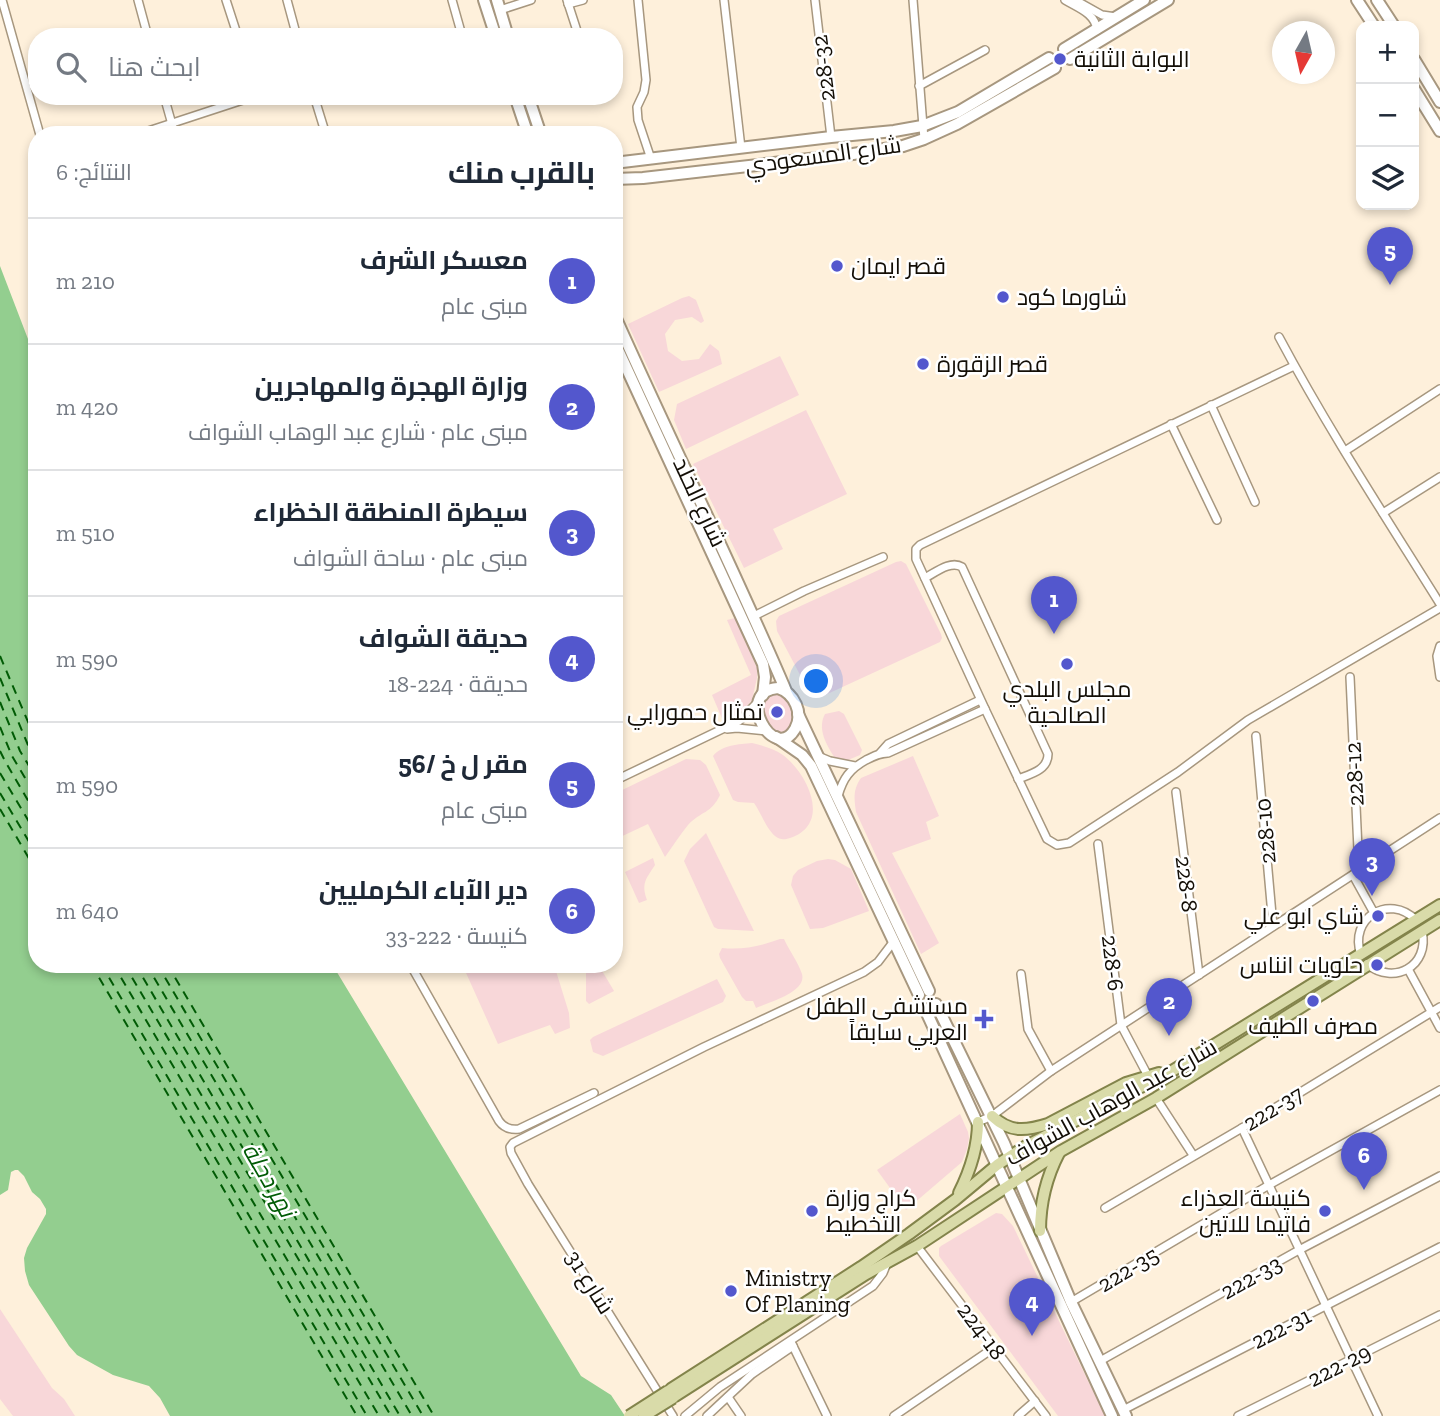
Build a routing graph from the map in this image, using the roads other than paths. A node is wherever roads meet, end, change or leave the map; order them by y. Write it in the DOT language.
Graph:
graph roads {
  1 [pos="2,0"];
  2 [pos="138,0"];
  3 [pos="226,0"];
  4 [pos="286,0"];
  5 [pos="452,0"];
  6 [pos="484,0"];
  7 [pos="531,0"];
  8 [pos="583,0"];
  9 [pos="638,0"];
  10 [pos="724,0"];
  11 [pos="815,0"];
  12 [pos="912,0"];
  13 [pos="1065,0"];
  14 [pos="1075,0"];
  15 [pos="1144,0"];
  16 [pos="1168,0"];
  17 [pos="1357,0"];
  18 [pos="1377,0"];
  19 [pos="568,2"];
  20 [pos="499,5"];
  21 [pos="1117,17"];
  22 [pos="1371,21"];
  23 [pos="1391,21"];
  24 [pos="146,28"];
  25 [pos="235,28"];
  26 [pos="294,28"];
  27 [pos="460,28"];
  28 [pos="493,28"];
  29 [pos="505,28"];
  30 [pos="576,28"];
  31 [pos="1097,30"];
  32 [pos="985,50"];
  33 [pos="1419,67"];
  34 [pos="919,86"];
  35 [pos="28,92"];
  36 [pos="1419,97"];
  37 [pos="1440,102"];
  38 [pos="32,105"];
  39 [pos="167,105"];
  40 [pos="227,105"];
  41 [pos="317,105"];
  42 [pos="518,105"];
  43 [pos="531,105"];
  44 [pos="172,123"];
  45 [pos="37,126"];
  46 [pos="163,126"];
  47 [pos="173,126"];
  48 [pos="323,126"];
  49 [pos="524,126"];
  50 [pos="538,126"];
  51 [pos="922,126"];
  52 [pos="1440,131"];
  53 [pos="831,137"];
  54 [pos="924,139"];
  55 [pos="741,148"];
  56 [pos="651,159"];
  57 [pos="623,162"];
  58 [pos="623,179"];
  59 [pos="623,334"];
  60 [pos="1279,337"];
  61 [pos="623,361"];
  62 [pos="1294,366"];
  63 [pos="1440,389"];
  64 [pos="1211,405"];
  65 [pos="1171,424"];
  66 [pos="1345,451"];
  67 [pos="1440,477"];
  68 [pos="1255,502"];
  69 [pos="1383,513"];
  70 [pos="1217,520"];
  71 [pos="883,557"];
  72 [pos="925,578"];
  73 [pos="1440,606"];
  74 [pos="754,616"];
  75 [pos="1439,646"];
  76 [pos="1350,677"];
  77 [pos="1440,677"];
  78 [pos="786,691"];
  79 [pos="761,698"];
  80 [pos="980,700"];
  81 [pos="985,709"];
  82 [pos="798,714"];
  83 [pos="720,731"];
  84 [pos="771,734"];
  85 [pos="1256,736"];
  86 [pos="880,753"];
  87 [pos="818,756"];
  88 [pos="855,766"];
  89 [pos="623,777"];
  90 [pos="1018,779"];
  91 [pos="1176,792"];
  92 [pos="838,796"];
  93 [pos="1440,818"];
  94 [pos="1098,844"];
  95 [pos="856,850"];
  96 [pos="1356,873"];
  97 [pos="1440,905"];
  98 [pos="1374,913"];
  99 [pos="1416,920"];
  100 [pos="1440,920"];
  101 [pos="1273,926"];
  102 [pos="1422,932"];
  103 [pos="894,941"];
  104 [pos="1364,959"];
  105 [pos="1408,969"];
  106 [pos="415,973"];
  107 [pos="1021,974"];
  108 [pos="1199,975"];
  109 [pos="1440,1007"];
  110 [pos="1431,1012"];
  111 [pos="1121,1026"];
  112 [pos="1440,1028"];
  113 [pos="1051,1071"];
  114 [pos="1172,1071"];
  115 [pos="1148,1076"];
  116 [pos="1440,1090"];
  117 [pos="594,1093"];
  118 [pos="1156,1098"];
  119 [pos="992,1116"];
  120 [pos="978,1122"];
  121 [pos="1242,1128"];
  122 [pos="1060,1151"];
  123 [pos="1193,1155"];
  124 [pos="1010,1156"];
  125 [pos="997,1164"];
  126 [pos="1440,1176"];
  127 [pos="1019,1178"];
  128 [pos="1269,1185"];
  129 [pos="1007,1186"];
  130 [pos="955,1200"];
  131 [pos="1105,1208"];
  132 [pos="1040,1231"];
  133 [pos="917,1246"];
  134 [pos="1440,1247"];
  135 [pos="1300,1250"];
  136 [pos="887,1263"];
  137 [pos="864,1270"];
  138 [pos="1071,1302"];
  139 [pos="1325,1305"];
  140 [pos="1440,1315"];
  141 [pos="792,1343"];
  142 [pos="995,1347"];
  143 [pos="1351,1359"];
  144 [pos="1100,1361"];
  145 [pos="672,1394"];
  146 [pos="728,1397"];
  147 [pos="1035,1401"];
  148 [pos="1124,1413"];
  149 [pos="629,1416"];
  150 [pos="644,1416"];
  151 [pos="673,1416"];
  152 [pos="685,1416"];
  153 [pos="708,1416"];
  154 [pos="741,1416"];
  155 [pos="827,1416"];
  156 [pos="894,1416"];
  157 [pos="1018,1416"];
  158 [pos="1046,1416"];
  159 [pos="1112,1416"];
  160 [pos="1238,1416"];
  161 [pos="1378,1416"];
  1 -- 35 [label="street"];
  2 -- 24 [label="street"];
  3 -- 25 [label="street"];
  4 -- 26 [label="street"];
  5 -- 27 [label="street"];
  6 -- 28 [label="main road"];
  7 -- 20 [label="street"];
  8 -- 19 [label="street"];
  9 -- 56 [label="street"];
  10 -- 55 [label="street"];
  11 -- 53 [label="street, 228-32"];
  12 -- 34 [label="street"];
  13 -- 31 [label="street"];
  14 -- 21 [label="street"];
  15 -- 21 [label="main road"];
  16 -- 31 [label="main road"];
  17 -- 22 [label="main road"];
  18 -- 23 [label="main road"];
  19 -- 30 [label="street"];
  20 -- 29 [label="main road"];
  21 -- 31 [label="main road"];
  32 -- 34 [label="street"];
  33 -- 37 [label="main road"];
  34 -- 51 [label="street"];
  36 -- 52 [label="main road"];
  38 -- 45 [label="street"];
  39 -- 44 [label="street"];
  40 -- 44 [label="street"];
  41 -- 48 [label="street"];
  42 -- 49 [label="main road"];
  43 -- 50 [label="main road"];
  44 -- 46 [label="street"];
  44 -- 47 [label="street"];
  51 -- 53 [label="main road, شارع المسعودي"];
  51 -- 54 [label="street"];
  51 -- 54 [label="main road, شارع المسعودي"];
  53 -- 55 [label="main road, شارع المسعودي"];
  54 -- 58 [label="main road, شارع المسعودي"];
  55 -- 56 [label="main road, شارع المسعودي"];
  56 -- 57 [label="main road, شارع المسعودي"];
  59 -- 74 [label="main road, شارع الخلد"];
  60 -- 62 [label="street"];
  61 -- 79 [label="main road, شارع الخلد"];
  62 -- 64 [label="street"];
  62 -- 66 [label="street"];
  63 -- 66 [label="street"];
  64 -- 65 [label="street"];
  64 -- 68 [label="street"];
  65 -- 70 [label="street"];
  65 -- 72 [label="street"];
  66 -- 69 [label="street"];
  67 -- 69 [label="street"];
  69 -- 73 [label="street"];
  71 -- 74 [label="street"];
  72 -- 80 [label="street"];
  72 -- 90 [label="street"];
  73 -- 90 [label="street"];
  74 -- 78 [label="main road, شارع الخلد"];
  75 -- 77 [label="street"];
  76 -- 96 [label="street, 228-12"];
  78 -- 79 [label="main road"];
  78 -- 82 [label="main road"];
  79 -- 83 [label="street"];
  79 -- 84 [label="main road"];
  80 -- 81 [label="street"];
  80 -- 86 [label="street"];
  81 -- 86 [label="street"];
  81 -- 90 [label="street"];
  82 -- 84 [label="main road"];
  82 -- 87 [label="main road"];
  83 -- 84 [label="street"];
  83 -- 89 [label="street"];
  84 -- 95 [label="main road"];
  85 -- 101 [label="street, 228-10"];
  86 -- 88 [label="street"];
  87 -- 88 [label="street"];
  87 -- 92 [label="main road"];
  88 -- 92 [label="street"];
  91 -- 108 [label="street, 228-8"];
  92 -- 95 [label="main road"];
  93 -- 96 [label="street"];
  94 -- 111 [label="street, 228-6"];
  95 -- 103 [label="main road"];
  95 -- 103 [label="main road"];
  96 -- 98 [label="street"];
  96 -- 101 [label="street"];
  97 -- 99 [label="main road, شارع عبد الوهاب الشواف"];
  98 -- 99 [label="street"];
  98 -- 104 [label="street"];
  99 -- 104 [label="main road, شارع عبد الوهاب الشواف"];
  100 -- 102 [label="main road, شارع عبد الوهاب الشواف"];
  101 -- 108 [label="street"];
  102 -- 104 [label="main road, شارع عبد الوهاب الشواف"];
  102 -- 105 [label="street"];
  103 -- 151 [label="street, شارع 31"];
  104 -- 105 [label="street"];
  104 -- 114 [label="main road, شارع عبد الوهاب الشواف"];
  104 -- 118 [label="main road, شارع عبد الوهاب الشواف"];
  105 -- 110 [label="street"];
  106 -- 117 [label="street"];
  107 -- 113 [label="street"];
  108 -- 111 [label="street"];
  109 -- 110 [label="street, 222-37"];
  110 -- 112 [label="street"];
  110 -- 121 [label="street, 222-37"];
  111 -- 113 [label="street"];
  111 -- 115 [label="street, 228-6"];
  113 -- 119 [label="street"];
  114 -- 115 [label="main road"];
  114 -- 124 [label="main road, شارع عبد الوهاب الشواف"];
  115 -- 119 [label="main road"];
  116 -- 128 [label="street, 222-35"];
  118 -- 122 [label="main road, شارع عبد الوهاب الشواف"];
  118 -- 123 [label="street"];
  119 -- 120 [label="street"];
  119 -- 120 [label="main road"];
  119 -- 124 [label="main road"];
  120 -- 125 [label="main road"];
  120 -- 130 [label="main road"];
  121 -- 123 [label="street, 222-37"];
  121 -- 128 [label="street"];
  122 -- 127 [label="main road, شارع عبد الوهاب الشواف"];
  122 -- 132 [label="main road"];
  123 -- 131 [label="street, 222-37"];
  124 -- 125 [label="main road, شارع عبد الوهاب الشواف"];
  124 -- 127 [label="main road"];
  125 -- 129 [label="main road"];
  125 -- 130 [label="main road, شارع عبد الوهاب الشواف"];
  126 -- 135 [label="street, 222-33"];
  127 -- 129 [label="main road, شارع عبد الوهاب الشواف"];
  127 -- 132 [label="main road"];
  128 -- 135 [label="street"];
  128 -- 138 [label="street, 222-35"];
  129 -- 133 [label="main road, شارع عبد الوهاب الشواف"];
  129 -- 159 [label="main road"];
  130 -- 137 [label="main road, شارع عبد الوهاب الشواف"];
  132 -- 138 [label="main road"];
  133 -- 136 [label="main road, شارع عبد الوهاب الشواف"];
  133 -- 142 [label="street, 224-18"];
  134 -- 139 [label="street, 222-31"];
  135 -- 139 [label="street"];
  135 -- 144 [label="street, 222-33"];
  136 -- 137 [label="main road, شارع عبد الوهاب الشواف"];
  136 -- 141 [label="street"];
  137 -- 145 [label="main road"];
  138 -- 144 [label="main road"];
  139 -- 143 [label="street"];
  139 -- 148 [label="street, 222-31"];
  140 -- 143 [label="street, 222-29"];
  141 -- 146 [label="street"];
  141 -- 152 [label="street"];
  141 -- 155 [label="street"];
  142 -- 147 [label="street, 224-18"];
  142 -- 156 [label="street"];
  143 -- 160 [label="street, 222-29"];
  143 -- 161 [label="street"];
  144 -- 148 [label="main road"];
  145 -- 149 [label="main road, bridge"];
  145 -- 150 [label="main road, bridge"];
  146 -- 153 [label="street"];
  146 -- 154 [label="street"];
  147 -- 157 [label="street"];
  147 -- 158 [label="street, 224-18"];
}
